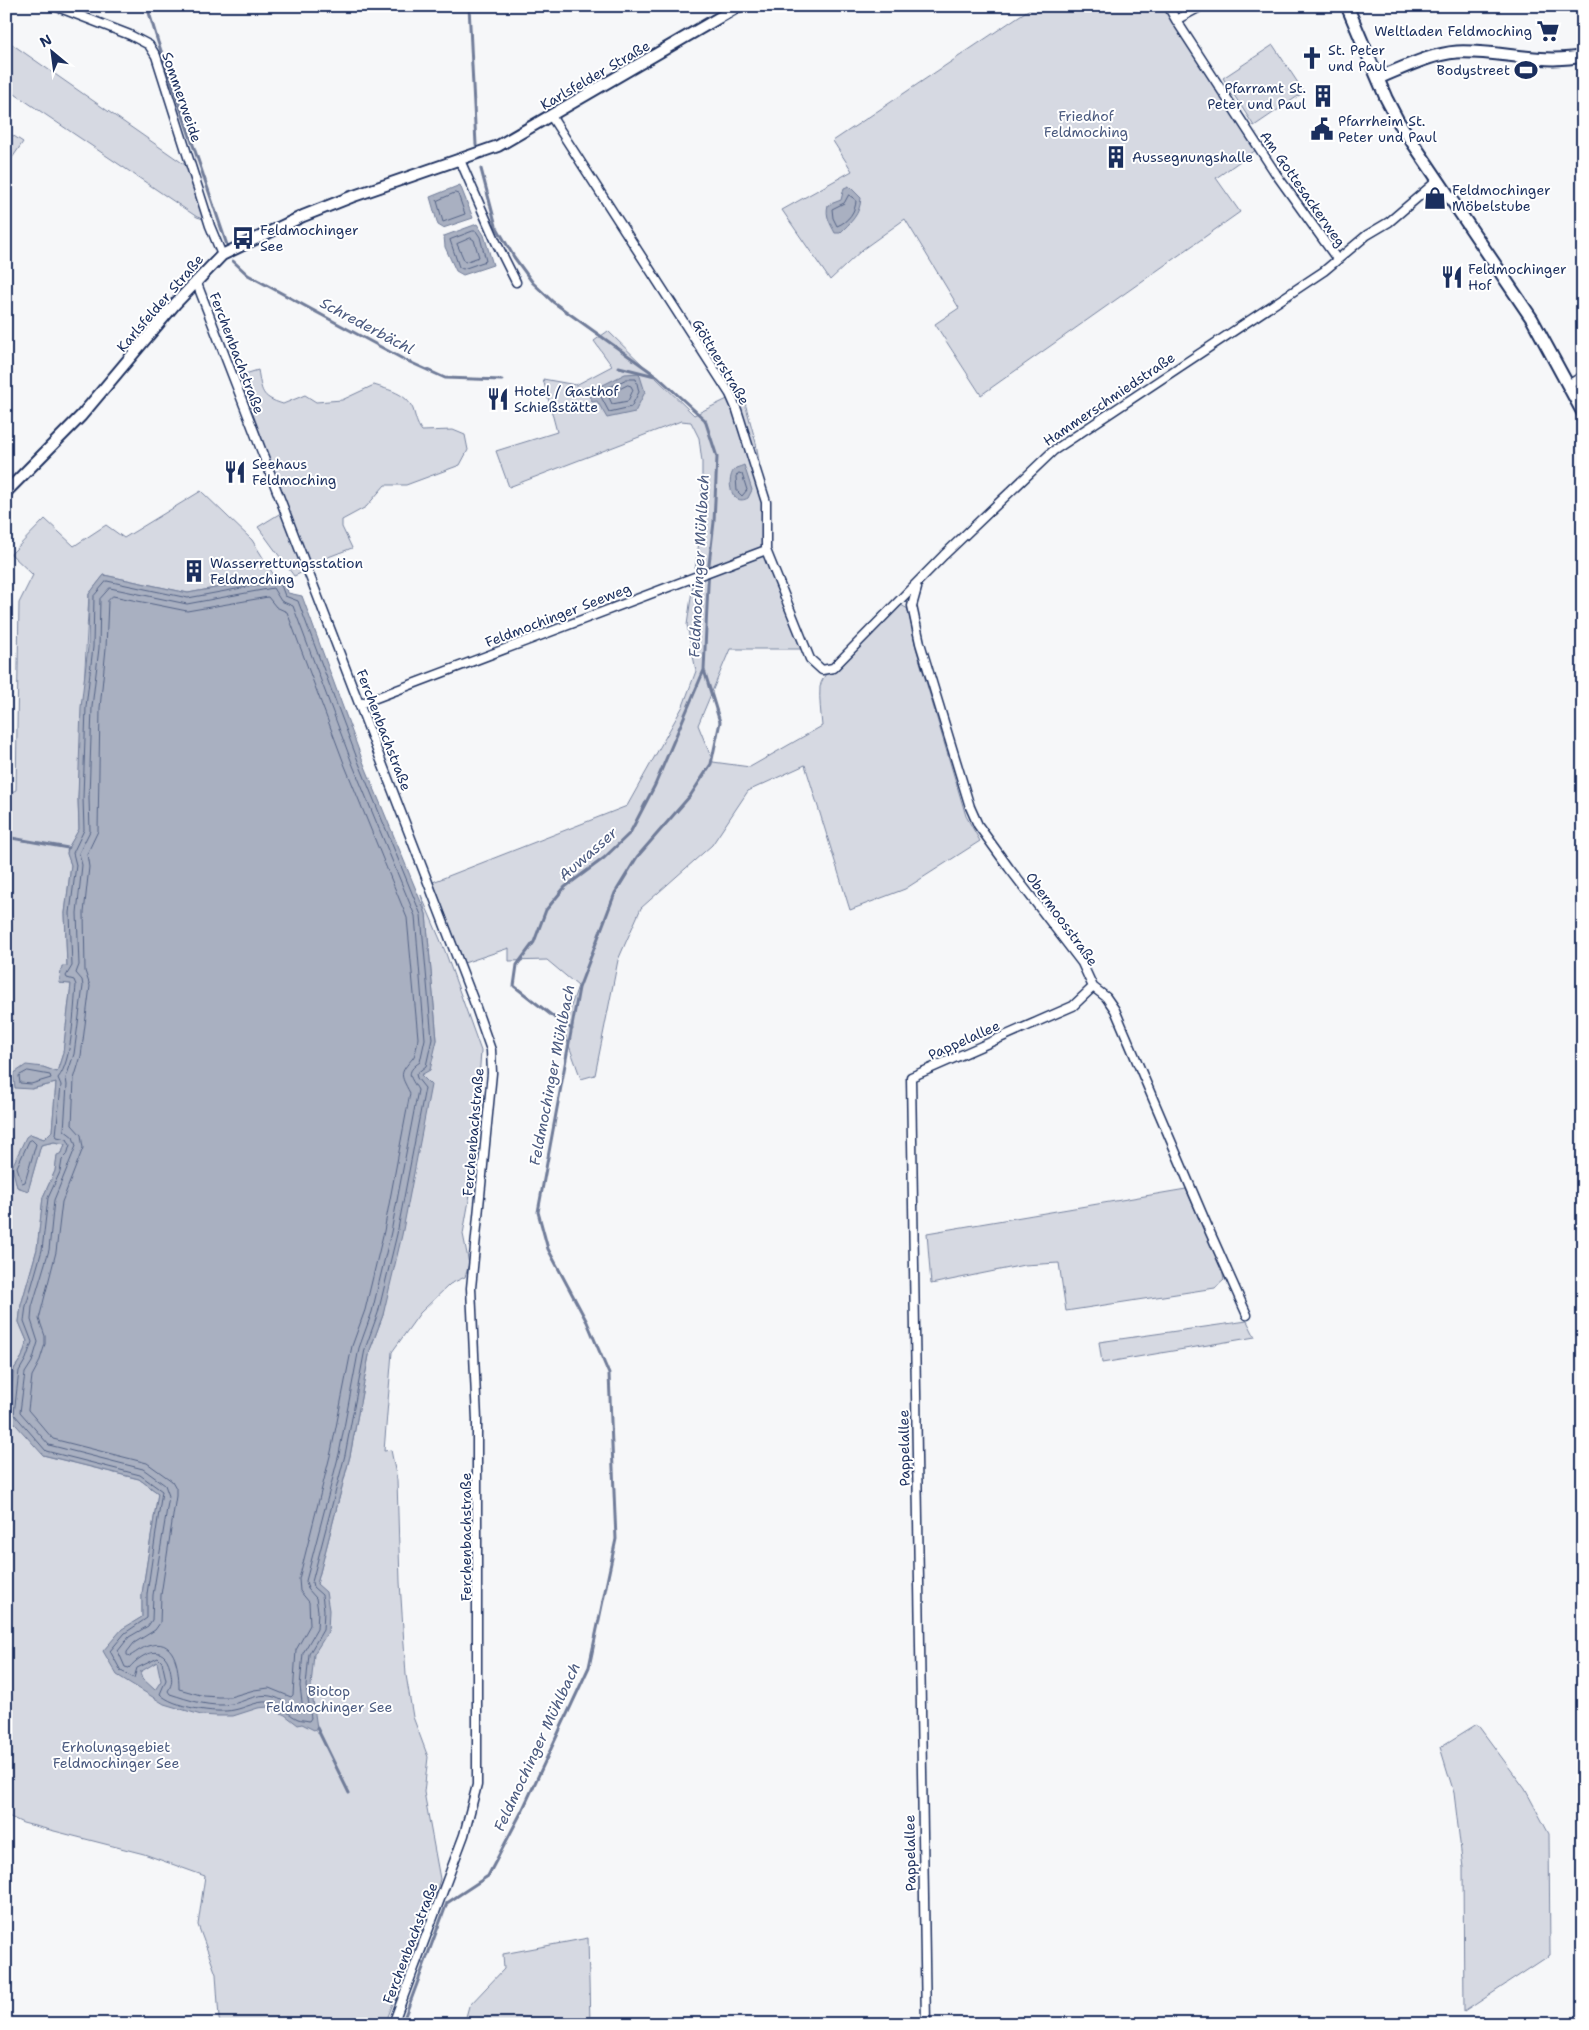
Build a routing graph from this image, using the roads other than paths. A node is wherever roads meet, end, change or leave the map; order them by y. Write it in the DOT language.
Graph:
graph roads {
  1 [pos="55,6"];
  2 [pos="739,6"];
  3 [pos="1168,6"];
  4 [pos="1202,6"];
  5 [pos="1347,6"];
  6 [pos="1176,20"];
  7 [pos="1583,56"];
  8 [pos="1378,78"];
  9 [pos="551,116"];
  10 [pos="460,160"];
  11 [pos="1438,180"];
  12 [pos="222,255"];
  13 [pos="1337,259"];
  14 [pos="196,281"];
  15 [pos="516,282"];
  16 [pos="1583,376"];
  17 [pos="1568,385"];
  18 [pos="1583,413"];
  19 [pos="6,492"];
  20 [pos="766,550"];
  21 [pos="918,584"];
  22 [pos="822,670"];
  23 [pos="360,704"];
  24 [pos="1093,987"];
  25 [pos="1247,1315"];
  26 [pos="393,2024"];
  27 [pos="926,2024"];
  1 -- 12 [label="street, Sommerweide"];
  2 -- 9 [label="street, Karlsfelder Straße"];
  3 -- 6 [label="street, Am Gottesackerweg"];
  4 -- 6 [label="street"];
  5 -- 8 [label="main road"];
  6 -- 13 [label="street, Am Gottesackerweg"];
  7 -- 8 [label="main road"];
  8 -- 11 [label="main road"];
  9 -- 10 [label="street, Karlsfelder Straße"];
  9 -- 20 [label="street, Göttnerstraße"];
  10 -- 12 [label="street, Karlsfelder Straße"];
  10 -- 15 [label="street"];
  11 -- 13 [label="street, Hammerschmiedstraße"];
  11 -- 17 [label="main road"];
  12 -- 14 [label="street, Karlsfelder Straße"];
  13 -- 21 [label="street, Hammerschmiedstraße"];
  14 -- 19 [label="street, Karlsfelder Straße"];
  14 -- 23 [label="street, Ferchenbachstraße"];
  16 -- 17 [label="street"];
  17 -- 18 [label="main road"];
  20 -- 22 [label="street, Göttnerstraße"];
  20 -- 23 [label="street, Feldmochinger Seeweg"];
  21 -- 22 [label="street, Hammerschmiedstraße"];
  21 -- 24 [label="street, Obermoosstraße"];
  23 -- 26 [label="street, Ferchenbachstraße"];
  24 -- 25 [label="street, Obermoosstraße"];
  24 -- 27 [label="street, Pappelallee"];
}
